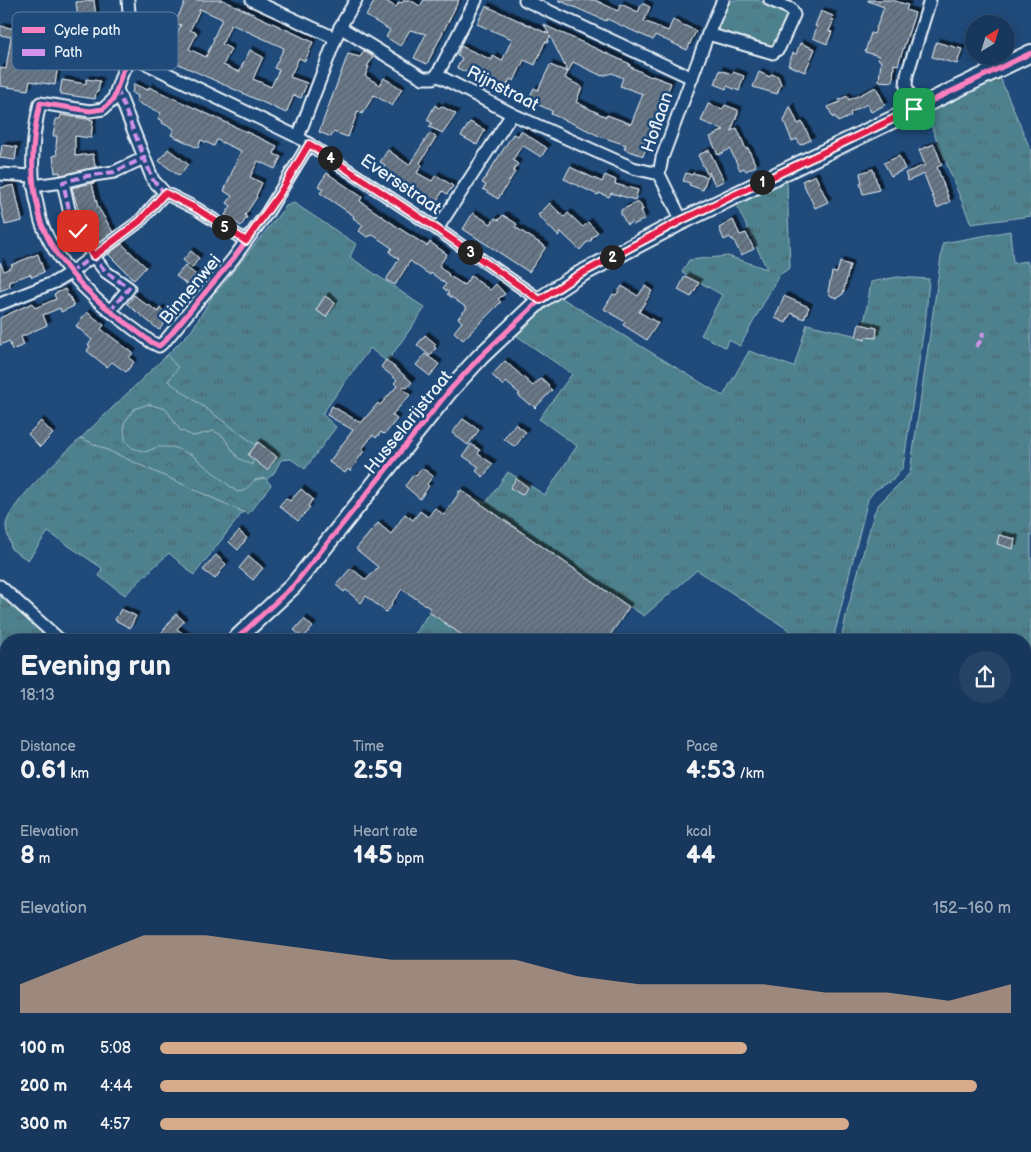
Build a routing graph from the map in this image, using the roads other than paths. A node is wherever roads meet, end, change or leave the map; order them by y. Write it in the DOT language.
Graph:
graph roads {
  1 [pos="252,0"];
  2 [pos="356,0"];
  3 [pos="476,0"];
  4 [pos="525,0"];
  5 [pos="722,0"];
  6 [pos="770,0"];
  7 [pos="930,0"];
  8 [pos="338,32"];
  9 [pos="708,34"];
  10 [pos="1031,53"];
  11 [pos="124,70"];
  12 [pos="160,70"];
  13 [pos="437,75"];
  14 [pos="692,78"];
  15 [pos="117,89"];
  16 [pos="914,109"];
  17 [pos="512,114"];
  18 [pos="298,137"];
  19 [pos="309,144"];
  20 [pos="142,159"];
  21 [pos="0,174"];
  22 [pos="659,174"];
  23 [pos="32,181"];
  24 [pos="64,182"];
  25 [pos="164,194"];
  26 [pos="682,220"];
  27 [pos="437,229"];
  28 [pos="246,241"];
  29 [pos="94,256"];
  30 [pos="70,273"];
  31 [pos="540,300"];
  32 [pos="0,304"];
  33 [pos="110,311"];
  34 [pos="0,586"];
  35 [pos="53,634"];
  36 [pos="242,634"];
  1 -- 8 [label="street, Rijnstraat"];
  2 -- 8 [label="street"];
  3 -- 13 [label="street"];
  4 -- 14 [label="street"];
  5 -- 9 [label="street, Hoflaan"];
  6 -- 9 [label="street"];
  7 -- 16 [label="street"];
  8 -- 13 [label="street, Rijnstraat"];
  8 -- 18 [label="street"];
  9 -- 14 [label="street, Hoflaan"];
  10 -- 16 [label="street, Husselarijstraat"];
  11 -- 15 [label="street, Binnenwei"];
  12 -- 18 [label="street, Eversstraat"];
  13 -- 17 [label="street, Rijnstraat"];
  14 -- 22 [label="street, Hoflaan"];
  15 -- 20 [label="street"];
  15 -- 23 [label="street, Binnenwei"];
  16 -- 26 [label="street, Husselarijstraat"];
  17 -- 22 [label="street, Rijnstraat"];
  17 -- 27 [label="street"];
  18 -- 19 [label="street, Eversstraat"];
  19 -- 27 [label="street, Eversstraat"];
  19 -- 28 [label="street, Binnenwei"];
  20 -- 24 [label="street"];
  20 -- 25 [label="street"];
  21 -- 23 [label="street"];
  22 -- 26 [label="street, Hoflaan"];
  23 -- 24 [label="street"];
  23 -- 30 [label="street, Binnenwei"];
  24 -- 29 [label="street"];
  25 -- 28 [label="street"];
  25 -- 29 [label="street"];
  26 -- 31 [label="street, Husselarijstraat"];
  27 -- 31 [label="street, Eversstraat"];
  28 -- 33 [label="street, Binnenwei"];
  29 -- 30 [label="street"];
  29 -- 33 [label="street"];
  30 -- 32 [label="street"];
  30 -- 33 [label="street, Binnenwei"];
  31 -- 36 [label="street, Husselarijstraat"];
  34 -- 35 [label="street"];
}
